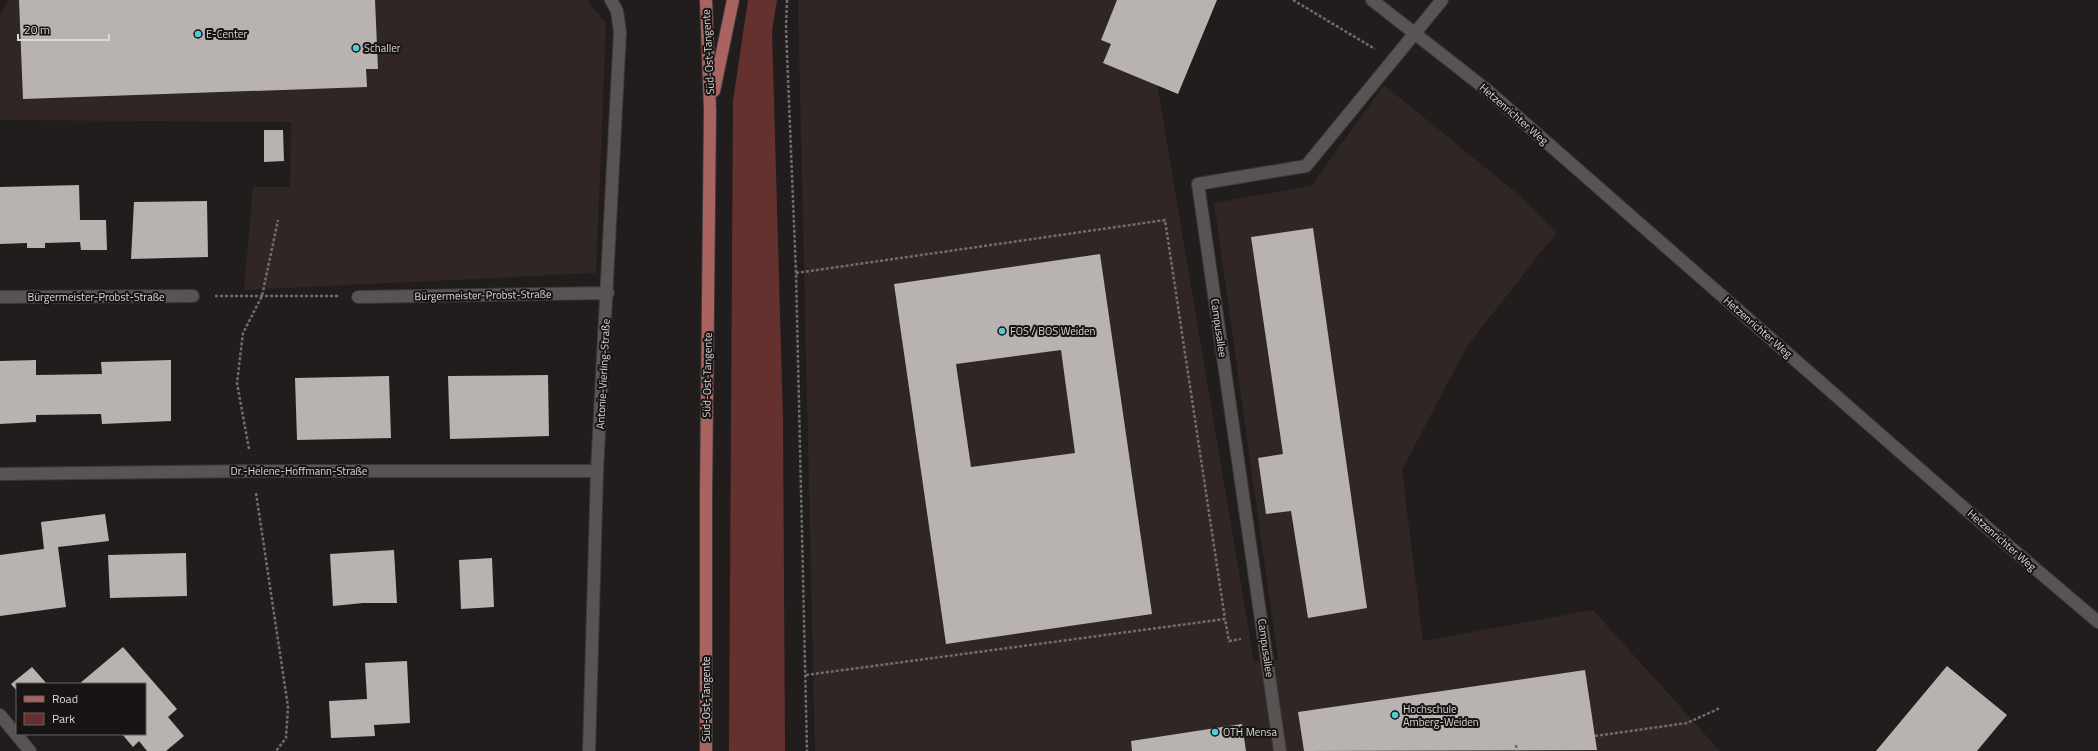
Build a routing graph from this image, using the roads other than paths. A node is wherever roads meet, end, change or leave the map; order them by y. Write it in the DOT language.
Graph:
graph roads {
  1 [pos="611,0"];
  2 [pos="706,0"];
  3 [pos="733,0"];
  4 [pos="1372,0"];
  5 [pos="1442,0"];
  6 [pos="1416,32"];
  7 [pos="710,110"];
  8 [pos="608,293"];
  9 [pos="193,296"];
  10 [pos="0,297"];
  11 [pos="358,297"];
  12 [pos="597,471"];
  13 [pos="0,474"];
  14 [pos="2098,622"];
  15 [pos="0,715"];
  16 [pos="16,734"];
  17 [pos="17,735"];
  18 [pos="30,751"];
  19 [pos="589,751"];
  20 [pos="706,751"];
  21 [pos="1280,751"];
  1 -- 8 [label="street, Antonie-Vierling-Straße"];
  2 -- 7 [label="main road, Süd-Ost-Tangente"];
  3 -- 7 [label="main road"];
  4 -- 6 [label="street, Hetzenrichter Weg"];
  5 -- 6 [label="street"];
  6 -- 14 [label="street, Hetzenrichter Weg"];
  6 -- 21 [label="street, Campusallee"];
  7 -- 20 [label="main road, Süd-Ost-Tangente"];
  8 -- 11 [label="street, Bürgermeister-Probst-Straße"];
  8 -- 12 [label="street, Antonie-Vierling-Straße"];
  9 -- 10 [label="street, Bürgermeister-Probst-Straße"];
  12 -- 13 [label="street, Dr.-Helene-Hoffmann-Straße"];
  12 -- 19 [label="street, Antonie-Vierling-Straße"];
  15 -- 16 [label="street"];
  17 -- 18 [label="street"];
}
